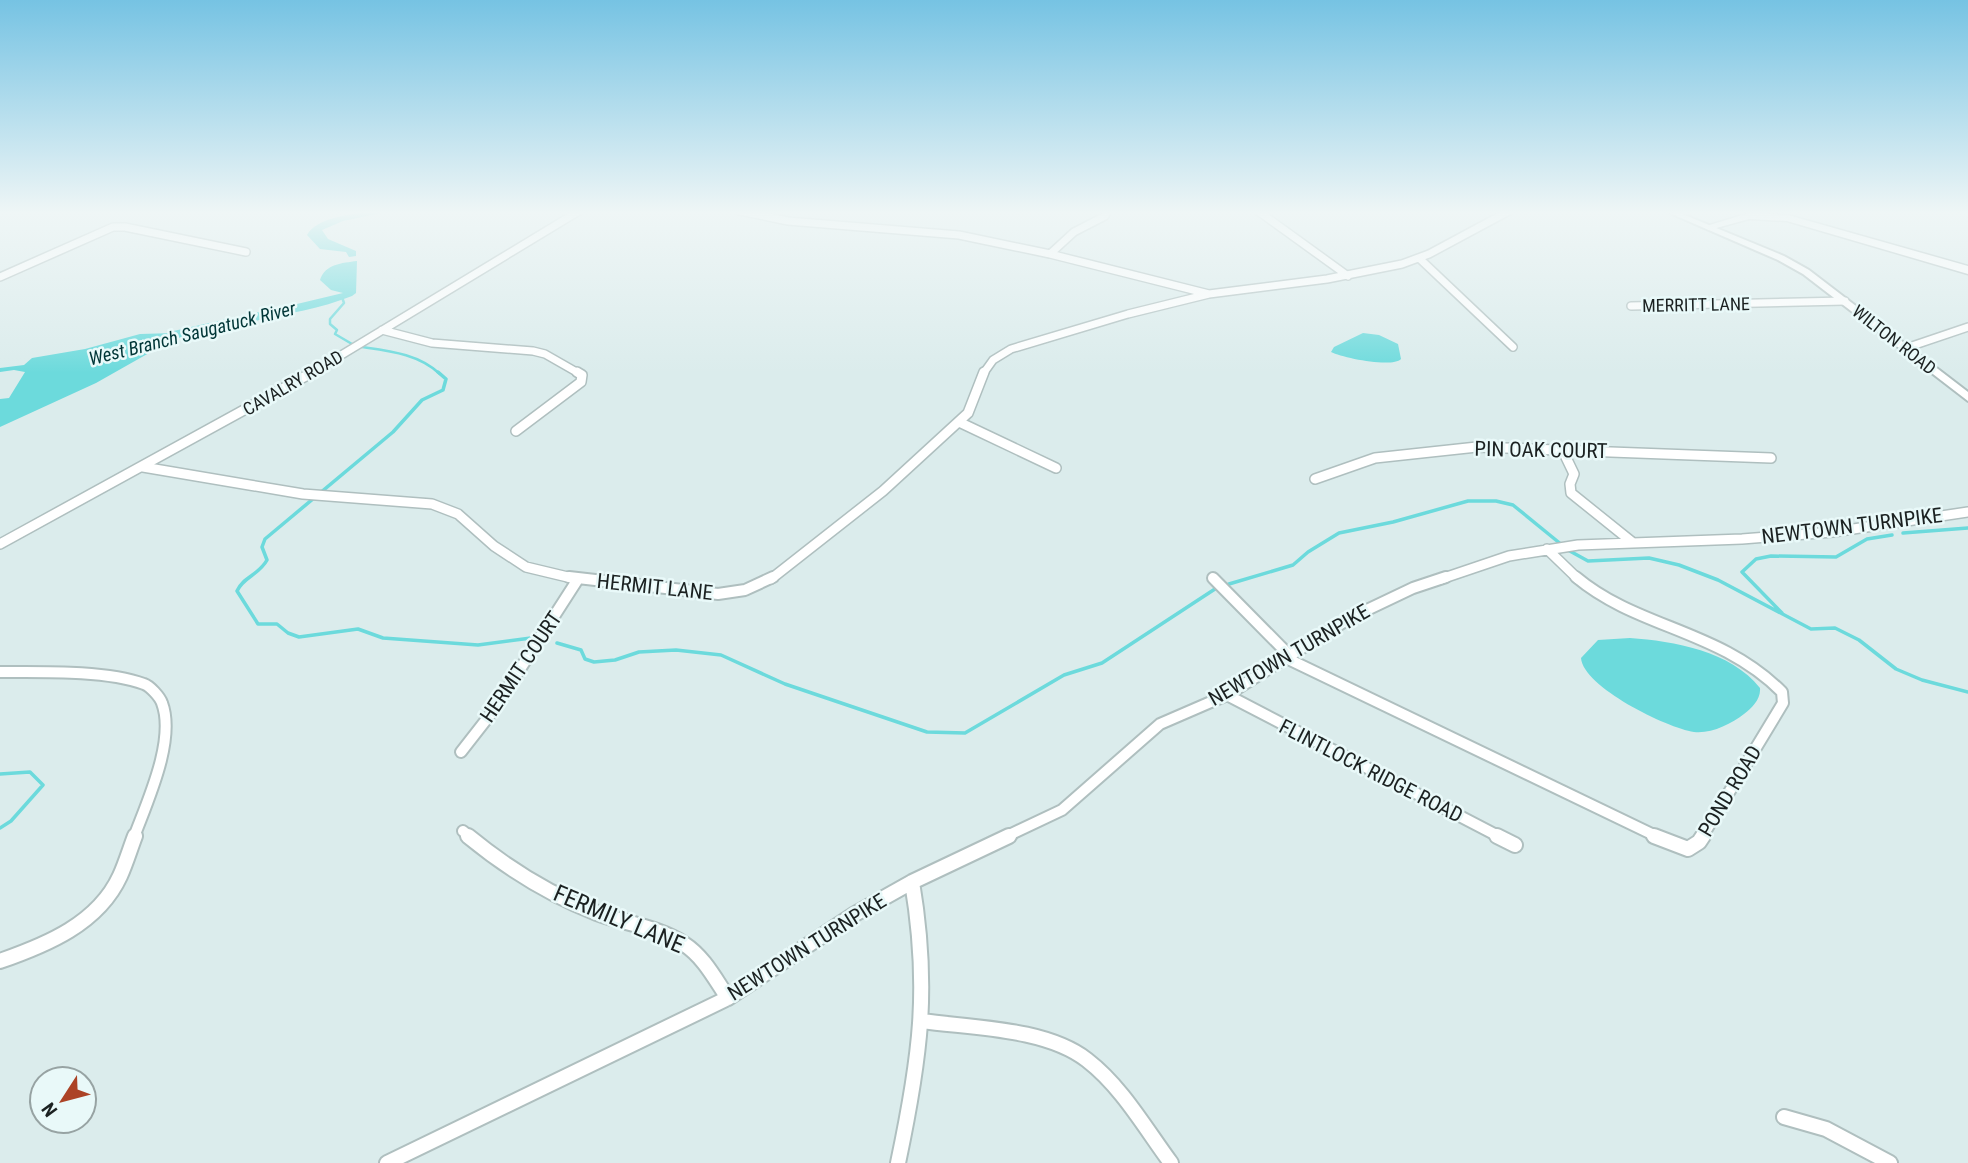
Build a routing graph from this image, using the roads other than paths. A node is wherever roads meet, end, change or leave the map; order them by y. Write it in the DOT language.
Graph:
graph roads {
  1 [pos="27,265"];
  2 [pos="489,265"];
  3 [pos="1096,265"];
  4 [pos="1333,265"];
  5 [pos="1390,265"];
  6 [pos="1427,265"];
  7 [pos="1793,265"];
  8 [pos="1348,276"];
  9 [pos="0,277"];
  10 [pos="1209,293"];
  11 [pos="1845,301"];
  12 [pos="1631,306"];
  13 [pos="1968,327"];
  14 [pos="382,330"];
  15 [pos="1513,347"];
  16 [pos="1903,349"];
  17 [pos="1968,398"];
  18 [pos="959,422"];
  19 [pos="516,431"];
  20 [pos="1562,449"];
  21 [pos="1771,458"];
  22 [pos="143,467"];
  23 [pos="1056,468"];
  24 [pos="1315,480"];
  25 [pos="1968,512"];
  26 [pos="1632,542"];
  27 [pos="0,544"];
  28 [pos="1547,549"];
  29 [pos="1213,578"];
  30 [pos="578,579"];
  31 [pos="1288,657"];
  32 [pos="0,672"];
  33 [pos="1227,695"];
  34 [pos="461,752"];
  35 [pos="463,831"];
  36 [pos="1515,845"];
  37 [pos="912,882"];
  38 [pos="0,961"];
  39 [pos="728,998"];
  40 [pos="922,1021"];
  41 [pos="1784,1117"];
  42 [pos="387,1163"];
  43 [pos="898,1163"];
  44 [pos="1171,1163"];
  45 [pos="1889,1163"];
  1 -- 9 [label="street"];
  2 -- 14 [label="street, CAVALRY ROAD"];
  3 -- 10 [label="street"];
  4 -- 8 [label="street"];
  5 -- 8 [label="street"];
  6 -- 15 [label="street"];
  7 -- 11 [label="main road, WILTON ROAD"];
  8 -- 10 [label="street"];
  10 -- 18 [label="street, HERMIT LANE"];
  11 -- 12 [label="street, MERRITT LANE"];
  11 -- 16 [label="main road, WILTON ROAD"];
  13 -- 16 [label="street"];
  14 -- 19 [label="street"];
  14 -- 22 [label="street, CAVALRY ROAD"];
  16 -- 17 [label="main road, WILTON ROAD"];
  18 -- 23 [label="street"];
  18 -- 30 [label="street, HERMIT LANE"];
  20 -- 21 [label="street, PIN OAK COURT"];
  20 -- 24 [label="street, PIN OAK COURT"];
  20 -- 26 [label="street"];
  22 -- 27 [label="street, CAVALRY ROAD"];
  22 -- 30 [label="street, HERMIT LANE"];
  25 -- 26 [label="street, NEWTOWN TURNPIKE"];
  26 -- 28 [label="street, NEWTOWN TURNPIKE"];
  28 -- 31 [label="street, NEWTOWN TURNPIKE"];
  28 -- 31 [label="street, POND ROAD"];
  29 -- 31 [label="street"];
  30 -- 34 [label="street, HERMIT COURT"];
  31 -- 33 [label="street, NEWTOWN TURNPIKE"];
  32 -- 38 [label="street"];
  33 -- 36 [label="street, FLINTLOCK RIDGE ROAD"];
  33 -- 37 [label="street, NEWTOWN TURNPIKE"];
  35 -- 39 [label="street, FERMILY LANE"];
  37 -- 39 [label="street, NEWTOWN TURNPIKE"];
  37 -- 40 [label="street"];
  39 -- 42 [label="street, NEWTOWN TURNPIKE"];
  40 -- 43 [label="street"];
  40 -- 44 [label="street"];
  41 -- 45 [label="street"];
}
